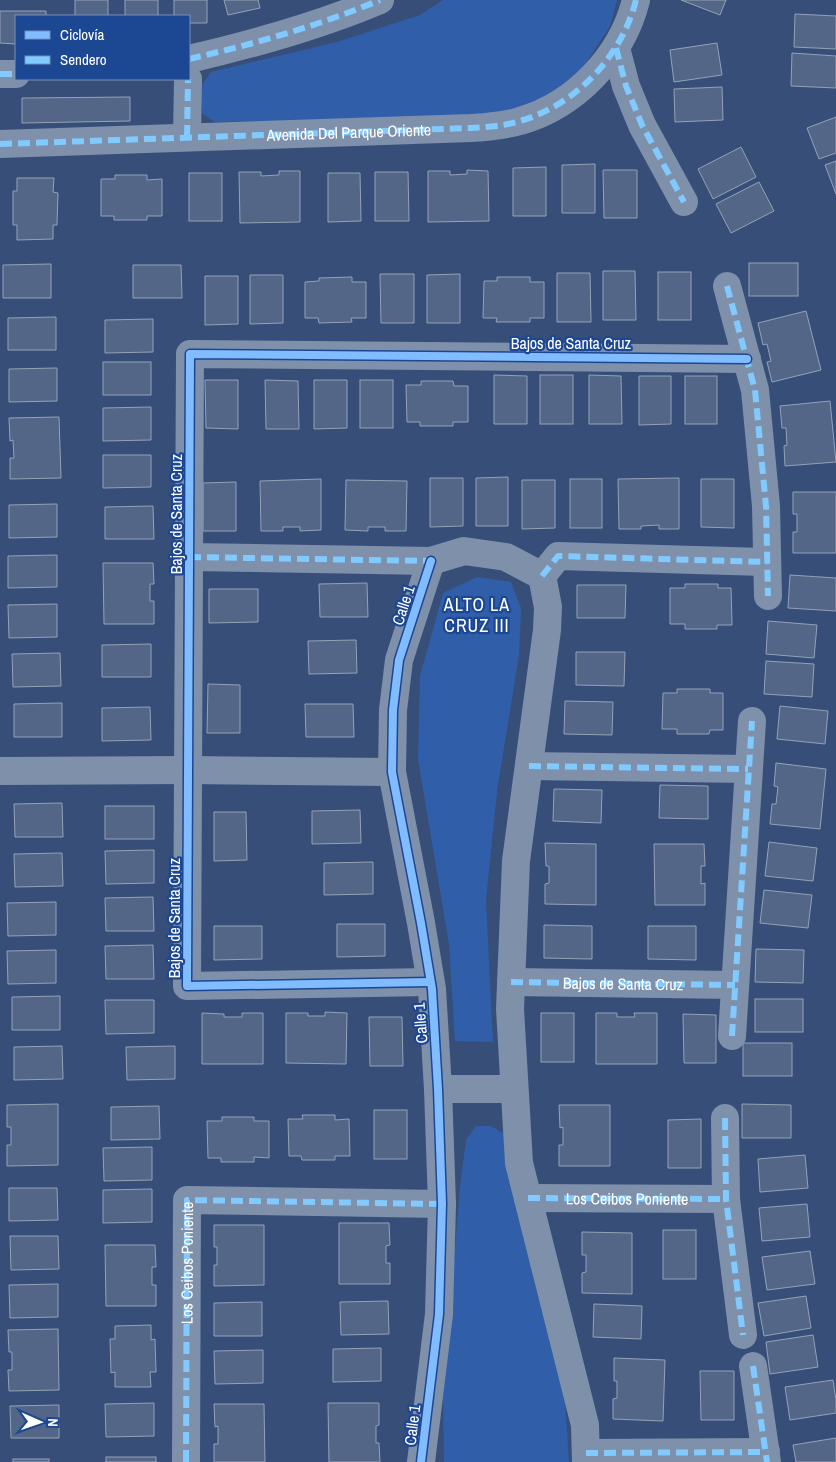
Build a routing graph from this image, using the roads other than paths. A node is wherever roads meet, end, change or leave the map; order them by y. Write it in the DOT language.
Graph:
graph roads {
  1 [pos="380,0"];
  2 [pos="636,0"];
  3 [pos="616,48"];
  4 [pos="190,59"];
  5 [pos="0,74"];
  6 [pos="15,74"];
  7 [pos="188,80"];
  8 [pos="187,137"];
  9 [pos="0,144"];
  10 [pos="684,202"];
  11 [pos="727,286"];
  12 [pos="747,359"];
  13 [pos="189,556"];
  14 [pos="431,561"];
  15 [pos="767,562"];
  16 [pos="542,576"];
  17 [pos="768,596"];
  18 [pos="752,721"];
  19 [pos="529,766"];
  20 [pos="748,769"];
  21 [pos="188,770"];
  22 [pos="0,771"];
  23 [pos="392,772"];
  24 [pos="430,982"];
  25 [pos="511,982"];
  26 [pos="735,986"];
  27 [pos="732,1036"];
  28 [pos="438,1089"];
  29 [pos="514,1089"];
  30 [pos="725,1118"];
  31 [pos="528,1198"];
  32 [pos="726,1199"];
  33 [pos="442,1204"];
  34 [pos="743,1334"];
  35 [pos="753,1366"];
  36 [pos="767,1457"];
  37 [pos="586,1458"];
  38 [pos="186,1462"];
  39 [pos="421,1462"];
  1 -- 4 [label="street"];
  2 -- 3 [label="street, Avenida Del Parque Oriente"];
  3 -- 8 [label="street, Avenida Del Parque Oriente"];
  3 -- 10 [label="street"];
  5 -- 6 [label="street"];
  7 -- 8 [label="street"];
  8 -- 9 [label="street, Avenida Del Parque Oriente"];
  11 -- 12 [label="street"];
  12 -- 13 [label="street, Bajos de Santa Cruz"];
  12 -- 15 [label="street"];
  13 -- 14 [label="street, Bajos de Santa Cruz"];
  13 -- 21 [label="street, Bajos de Santa Cruz"];
  14 -- 16 [label="street"];
  14 -- 23 [label="street, Calle 1"];
  15 -- 16 [label="street"];
  15 -- 17 [label="street"];
  16 -- 19 [label="street"];
  18 -- 20 [label="street"];
  19 -- 20 [label="street"];
  19 -- 25 [label="street"];
  20 -- 26 [label="street"];
  21 -- 22 [label="street"];
  21 -- 23 [label="street"];
  21 -- 24 [label="street, Bajos de Santa Cruz"];
  23 -- 24 [label="street, Calle 1"];
  24 -- 28 [label="street, Calle 1"];
  25 -- 26 [label="street, Bajos de Santa Cruz"];
  25 -- 29 [label="street"];
  26 -- 27 [label="street"];
  28 -- 29 [label="street"];
  28 -- 33 [label="street, Calle 1"];
  29 -- 31 [label="street"];
  30 -- 32 [label="street"];
  31 -- 32 [label="street, Los Ceibos Poniente"];
  31 -- 37 [label="street"];
  32 -- 34 [label="street"];
  33 -- 38 [label="street, Los Ceibos Poniente"];
  33 -- 39 [label="street, Calle 1"];
  35 -- 36 [label="street"];
  36 -- 37 [label="street"];
}
